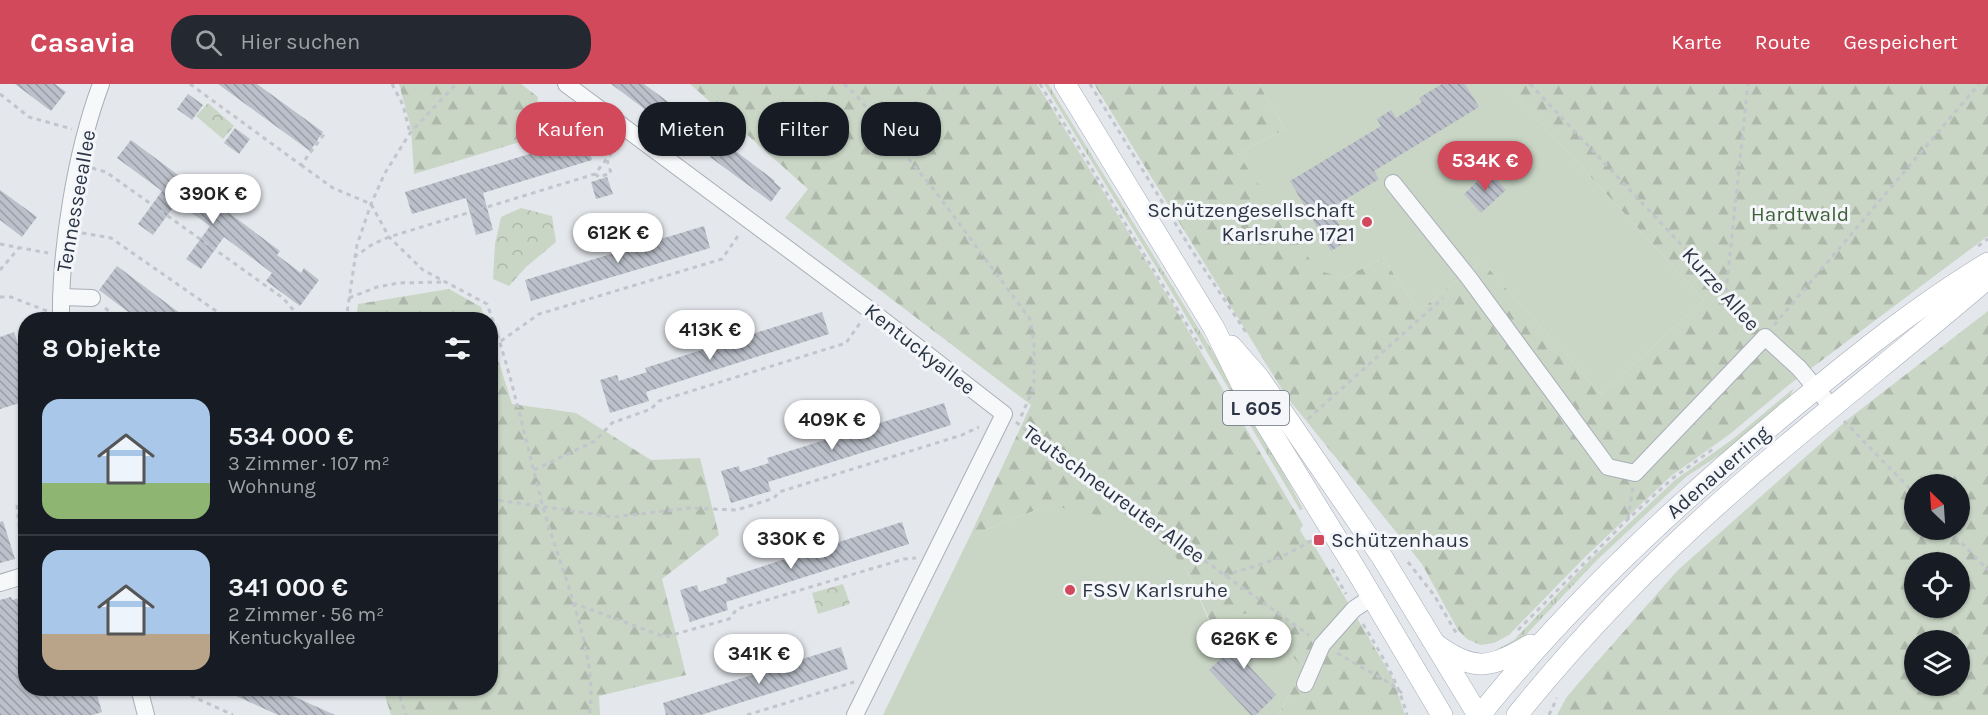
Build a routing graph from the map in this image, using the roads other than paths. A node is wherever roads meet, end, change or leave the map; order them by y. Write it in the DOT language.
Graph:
graph roads {
  1 [pos="101,84"];
  2 [pos="566,84"];
  3 [pos="1065,84"];
  4 [pos="1393,183"];
  5 [pos="1988,263"];
  6 [pos="1988,278"];
  7 [pos="61,297"];
  8 [pos="92,298"];
  9 [pos="61,312"];
  10 [pos="1214,328"];
  11 [pos="1816,388"];
  12 [pos="1832,406"];
  13 [pos="18,577"];
  14 [pos="0,583"];
  15 [pos="1372,597"];
  16 [pos="1548,634"];
  17 [pos="1437,645"];
  18 [pos="1413,667"];
  19 [pos="1305,684"];
  20 [pos="1537,690"];
  21 [pos="141,696"];
  22 [pos="146,715"];
  23 [pos="855,715"];
  24 [pos="1424,715"];
  25 [pos="1442,715"];
  26 [pos="1479,715"];
  27 [pos="1517,715"];
  28 [pos="1530,715"];
  1 -- 7 [label="street, Tennesseeallee"];
  2 -- 23 [label="street, Kentuckyallee"];
  3 -- 10 [label="main road, L 605"];
  4 -- 11 [label="street, Kurze Allee"];
  5 -- 11 [label="main road, Adenauerring"];
  6 -- 12 [label="main road, Adenauerring"];
  7 -- 8 [label="street"];
  7 -- 9 [label="street, Tennesseeallee"];
  10 -- 15 [label="main road, L 605"];
  10 -- 17 [label="main road, L 605"];
  11 -- 12 [label="street, Kurze Allee"];
  11 -- 16 [label="main road, Adenauerring"];
  12 -- 20 [label="main road, Adenauerring"];
  13 -- 14 [label="street"];
  15 -- 18 [label="main road, L 605"];
  15 -- 19 [label="street"];
  16 -- 17 [label="main road"];
  16 -- 26 [label="main road, Adenauerring"];
  17 -- 26 [label="main road, L 605"];
  18 -- 24 [label="main road"];
  18 -- 25 [label="main road, L 605"];
  20 -- 27 [label="main road, Adenauerring"];
  20 -- 28 [label="main road"];
  21 -- 22 [label="street"];
}
